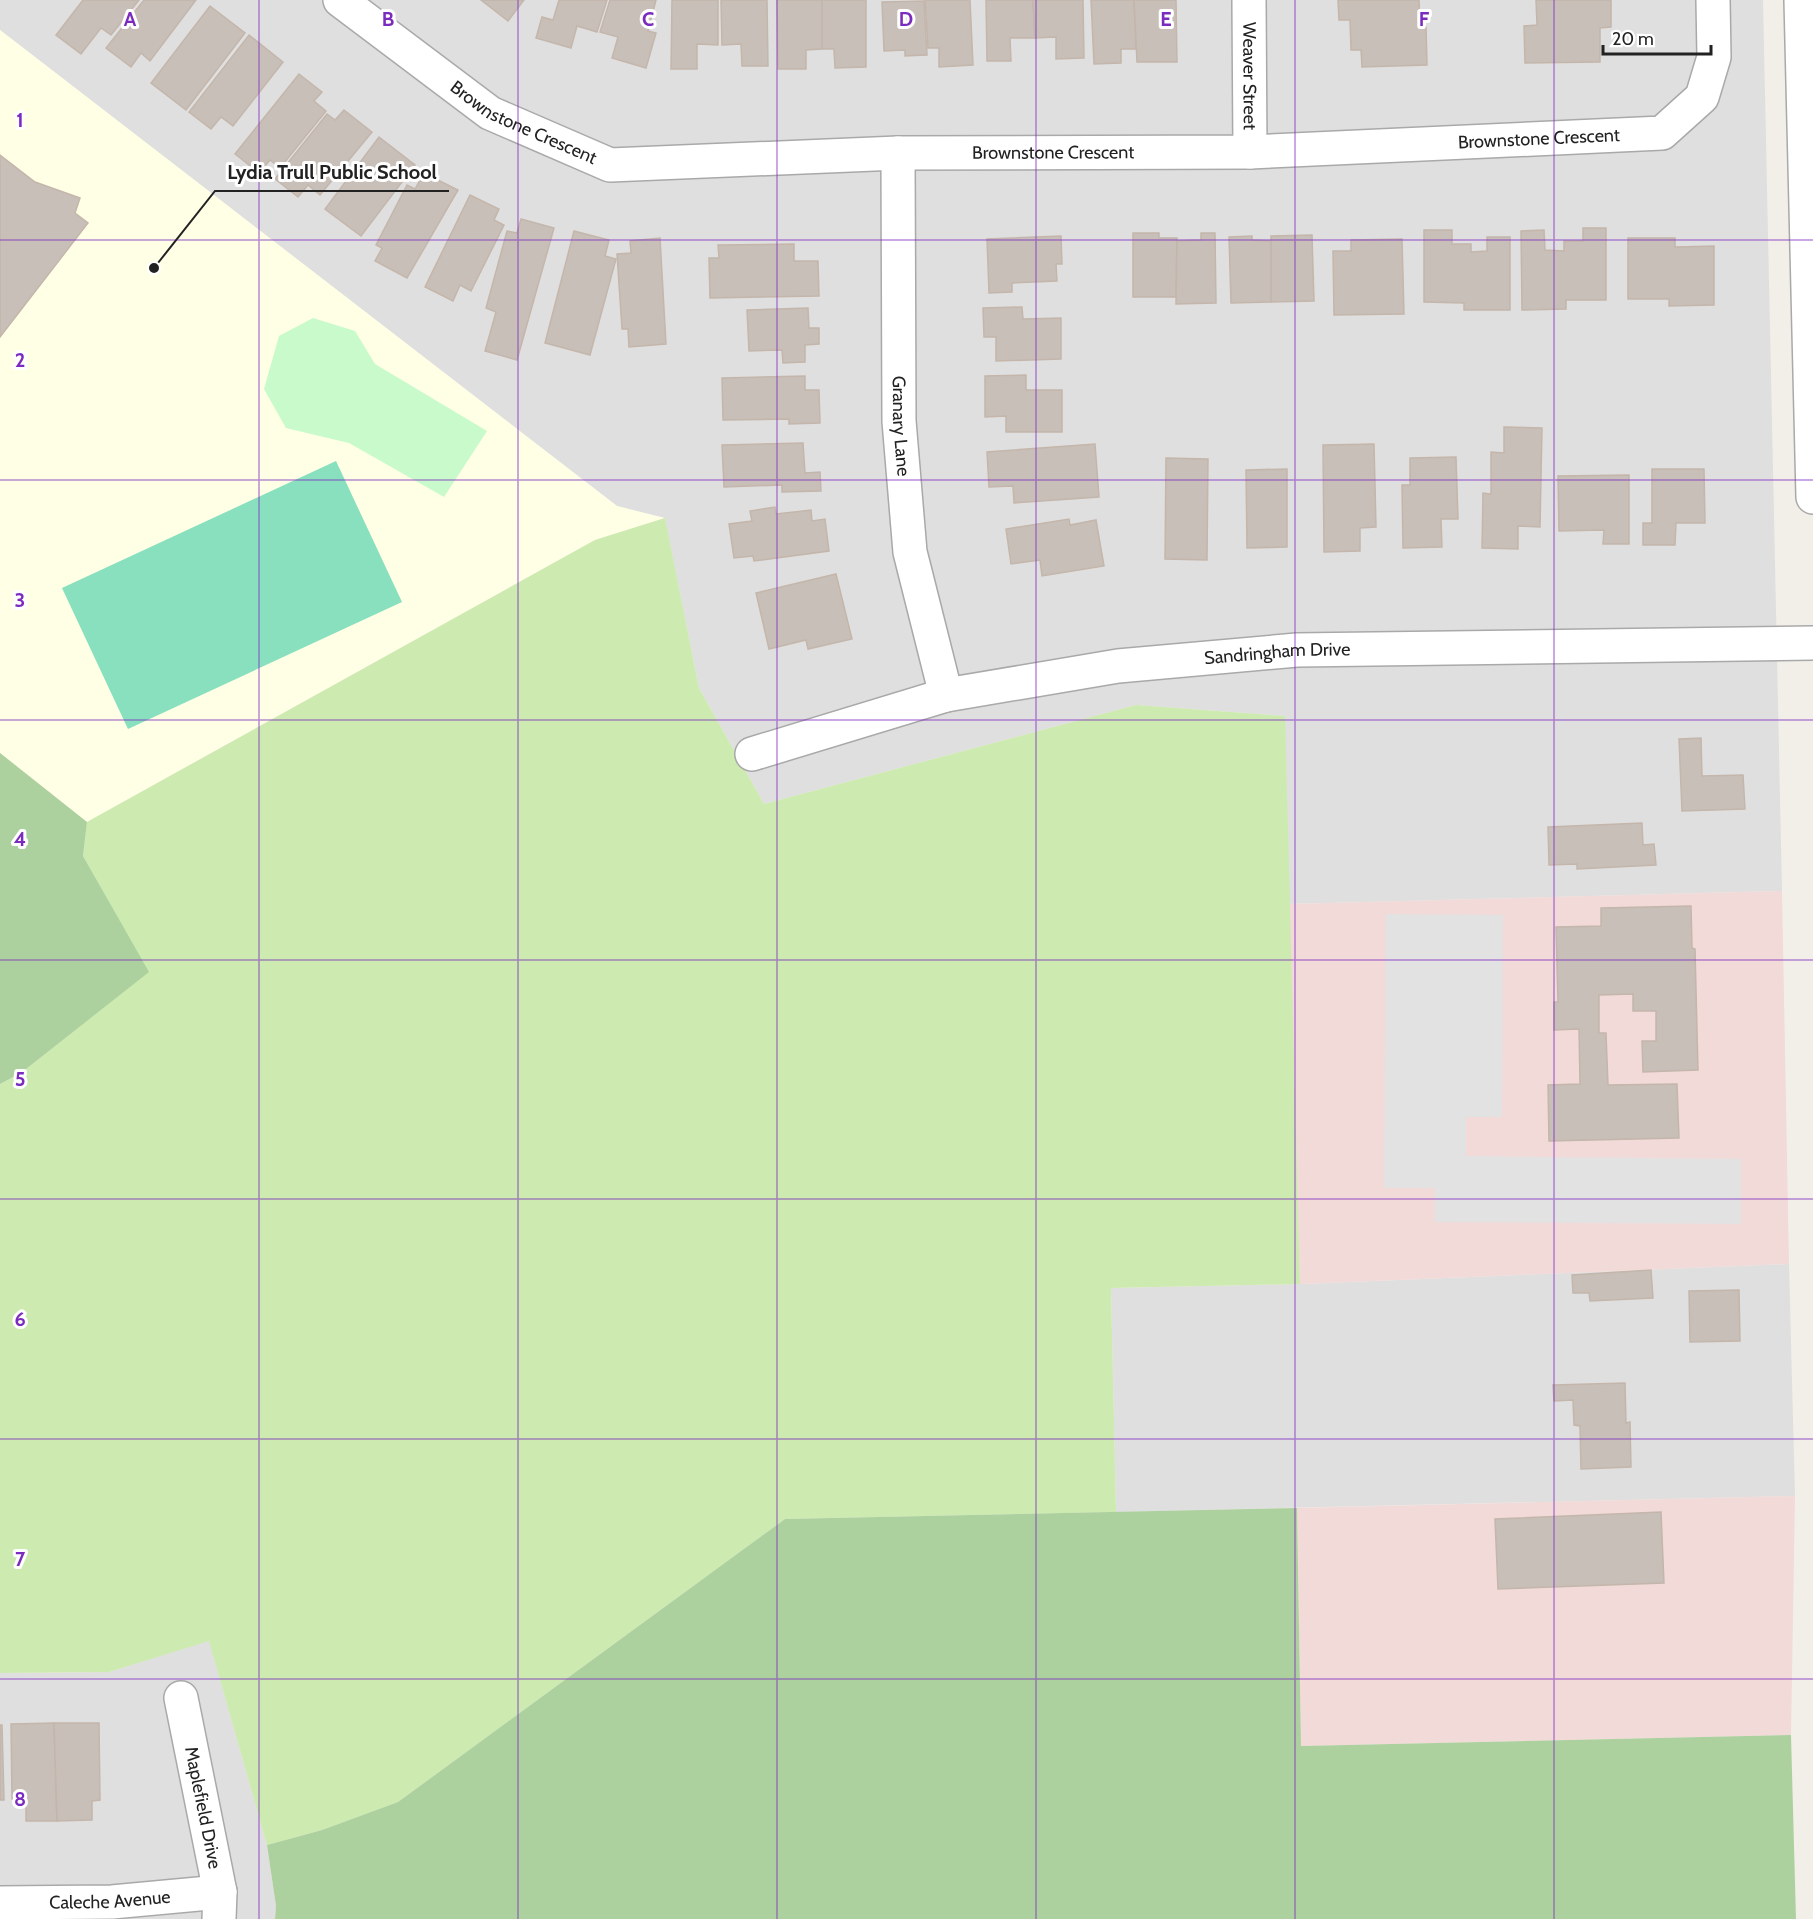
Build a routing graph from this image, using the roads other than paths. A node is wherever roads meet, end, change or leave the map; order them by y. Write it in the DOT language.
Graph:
graph roads {
  1 [pos="340,0"];
  2 [pos="1249,0"];
  3 [pos="1713,0"];
  4 [pos="1801,0"];
  5 [pos="1250,152"];
  6 [pos="898,153"];
  7 [pos="1813,497"];
  8 [pos="1813,643"];
  9 [pos="946,695"];
  10 [pos="752,754"];
  11 [pos="181,1698"];
  12 [pos="0,1903"];
  13 [pos="219,1906"];
  1 -- 6 [label="street, Brownstone Crescent"];
  2 -- 5 [label="street, Weaver Street"];
  3 -- 5 [label="street, Brownstone Crescent"];
  4 -- 7 [label="street"];
  5 -- 6 [label="street, Brownstone Crescent"];
  6 -- 9 [label="street, Granary Lane"];
  8 -- 9 [label="street, Sandringham Drive"];
  9 -- 10 [label="street, Sandringham Drive"];
  11 -- 13 [label="street, Maplefield Drive"];
  12 -- 13 [label="street, Caleche Avenue"];
}
